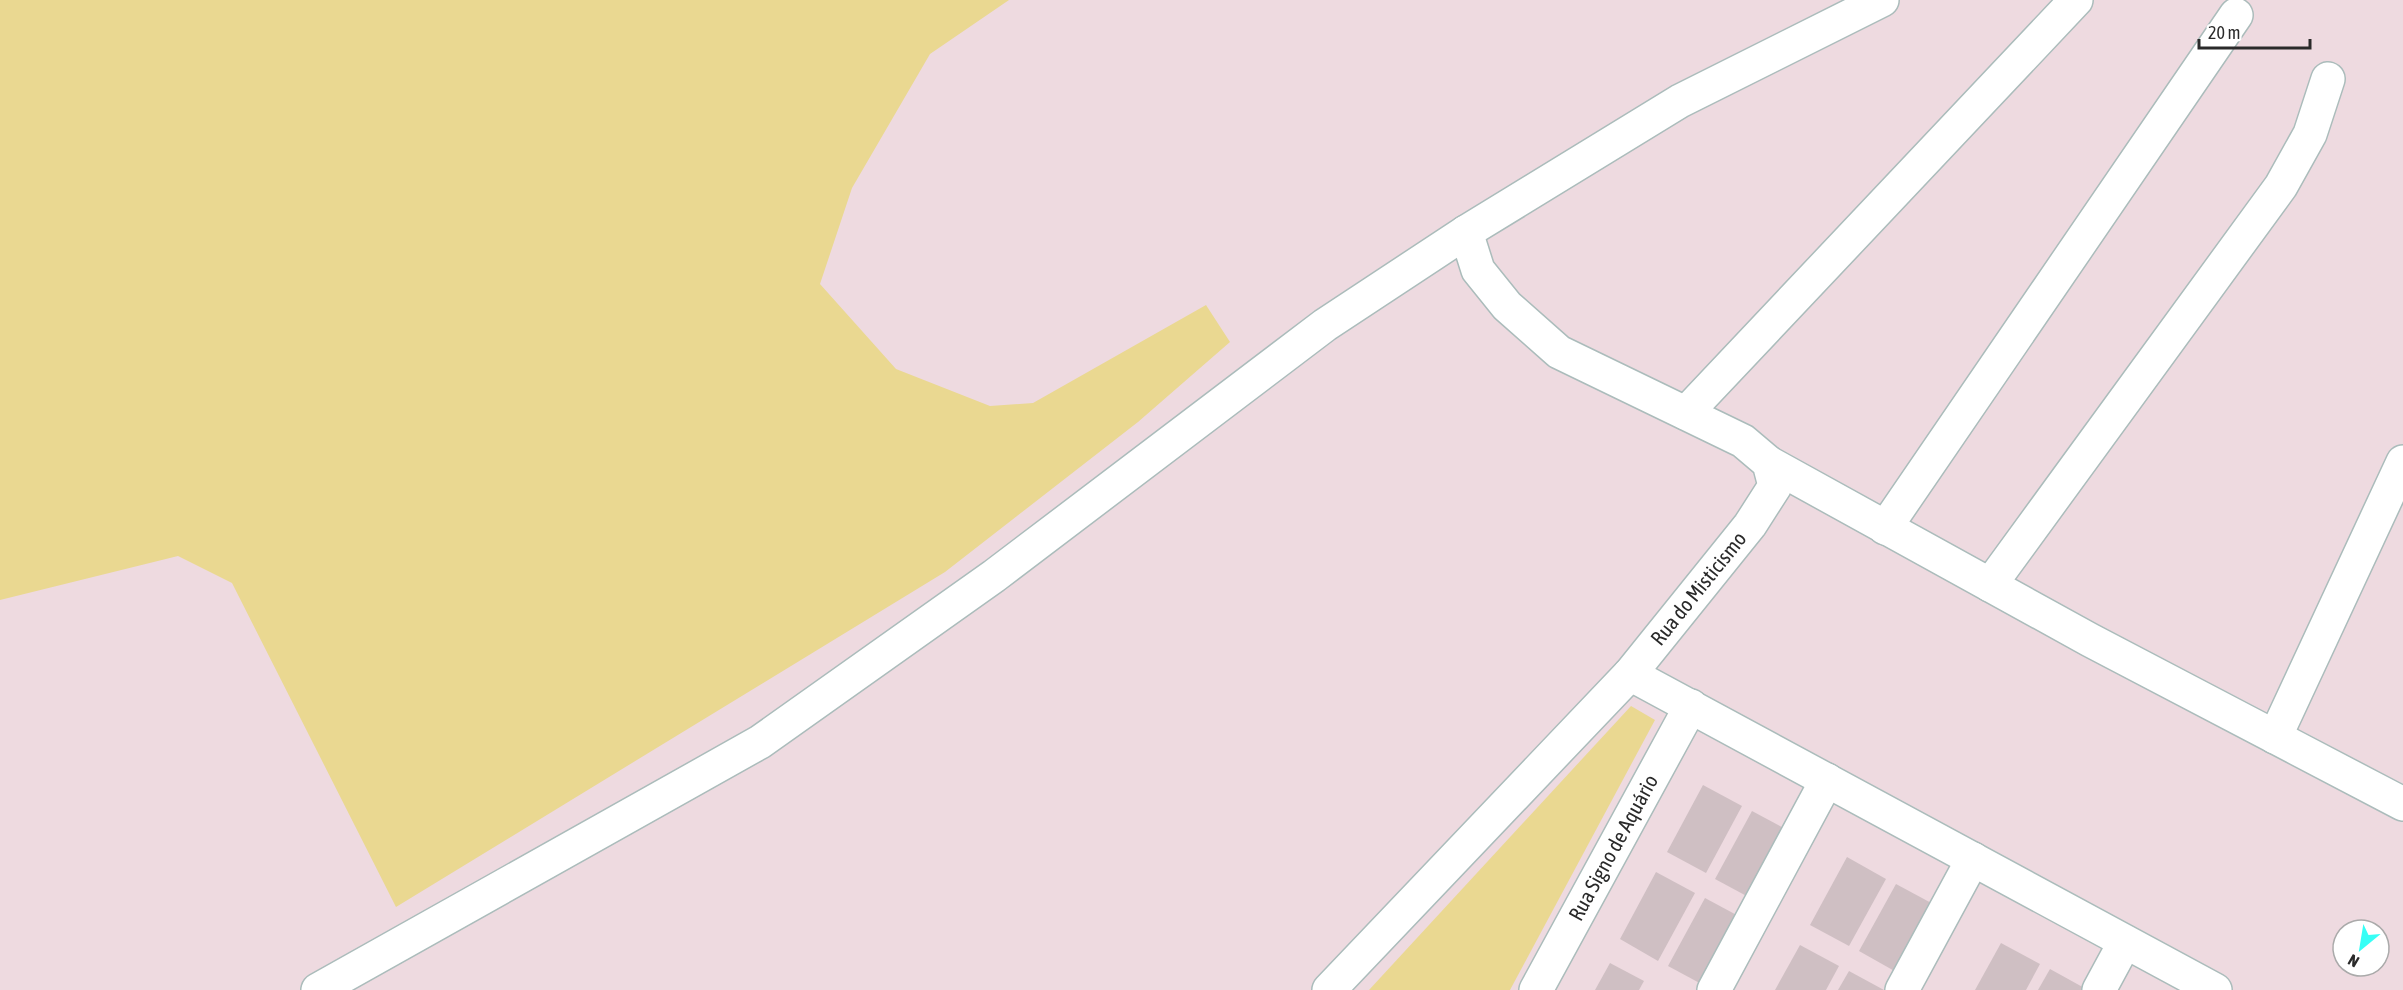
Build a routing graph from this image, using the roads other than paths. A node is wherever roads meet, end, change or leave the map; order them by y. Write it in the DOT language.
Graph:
graph roads {
  1 [pos="2076,0"];
  2 [pos="1873,2"];
  3 [pos="2236,15"];
  4 [pos="2328,79"];
  5 [pos="1466,232"];
  6 [pos="1686,413"];
  7 [pos="2403,462"];
  8 [pos="1769,463"];
  9 [pos="1885,528"];
  10 [pos="1990,585"];
  11 [pos="1630,674"];
  12 [pos="1691,706"];
  13 [pos="2275,737"];
  14 [pos="1827,780"];
  15 [pos="2402,800"];
  16 [pos="1973,859"];
  17 [pos="2125,942"];
  18 [pos="318,990"];
  19 [pos="1329,990"];
  20 [pos="1536,990"];
  21 [pos="1714,990"];
  22 [pos="1902,990"];
  23 [pos="2099,990"];
  24 [pos="2215,990"];
  1 -- 6 [label="street"];
  2 -- 5 [label="street"];
  3 -- 9 [label="street"];
  4 -- 10 [label="street"];
  5 -- 6 [label="street"];
  5 -- 18 [label="street"];
  6 -- 8 [label="street"];
  7 -- 13 [label="street"];
  8 -- 9 [label="street"];
  8 -- 11 [label="street, Rua do Misticismo"];
  9 -- 10 [label="street"];
  10 -- 13 [label="street"];
  11 -- 12 [label="street"];
  11 -- 19 [label="street, Rua do Misticismo"];
  12 -- 14 [label="street"];
  12 -- 20 [label="street, Rua Signo de Aquário"];
  13 -- 15 [label="street"];
  14 -- 16 [label="street"];
  14 -- 21 [label="street"];
  16 -- 17 [label="street"];
  16 -- 22 [label="street"];
  17 -- 23 [label="street"];
  17 -- 24 [label="street"];
}
